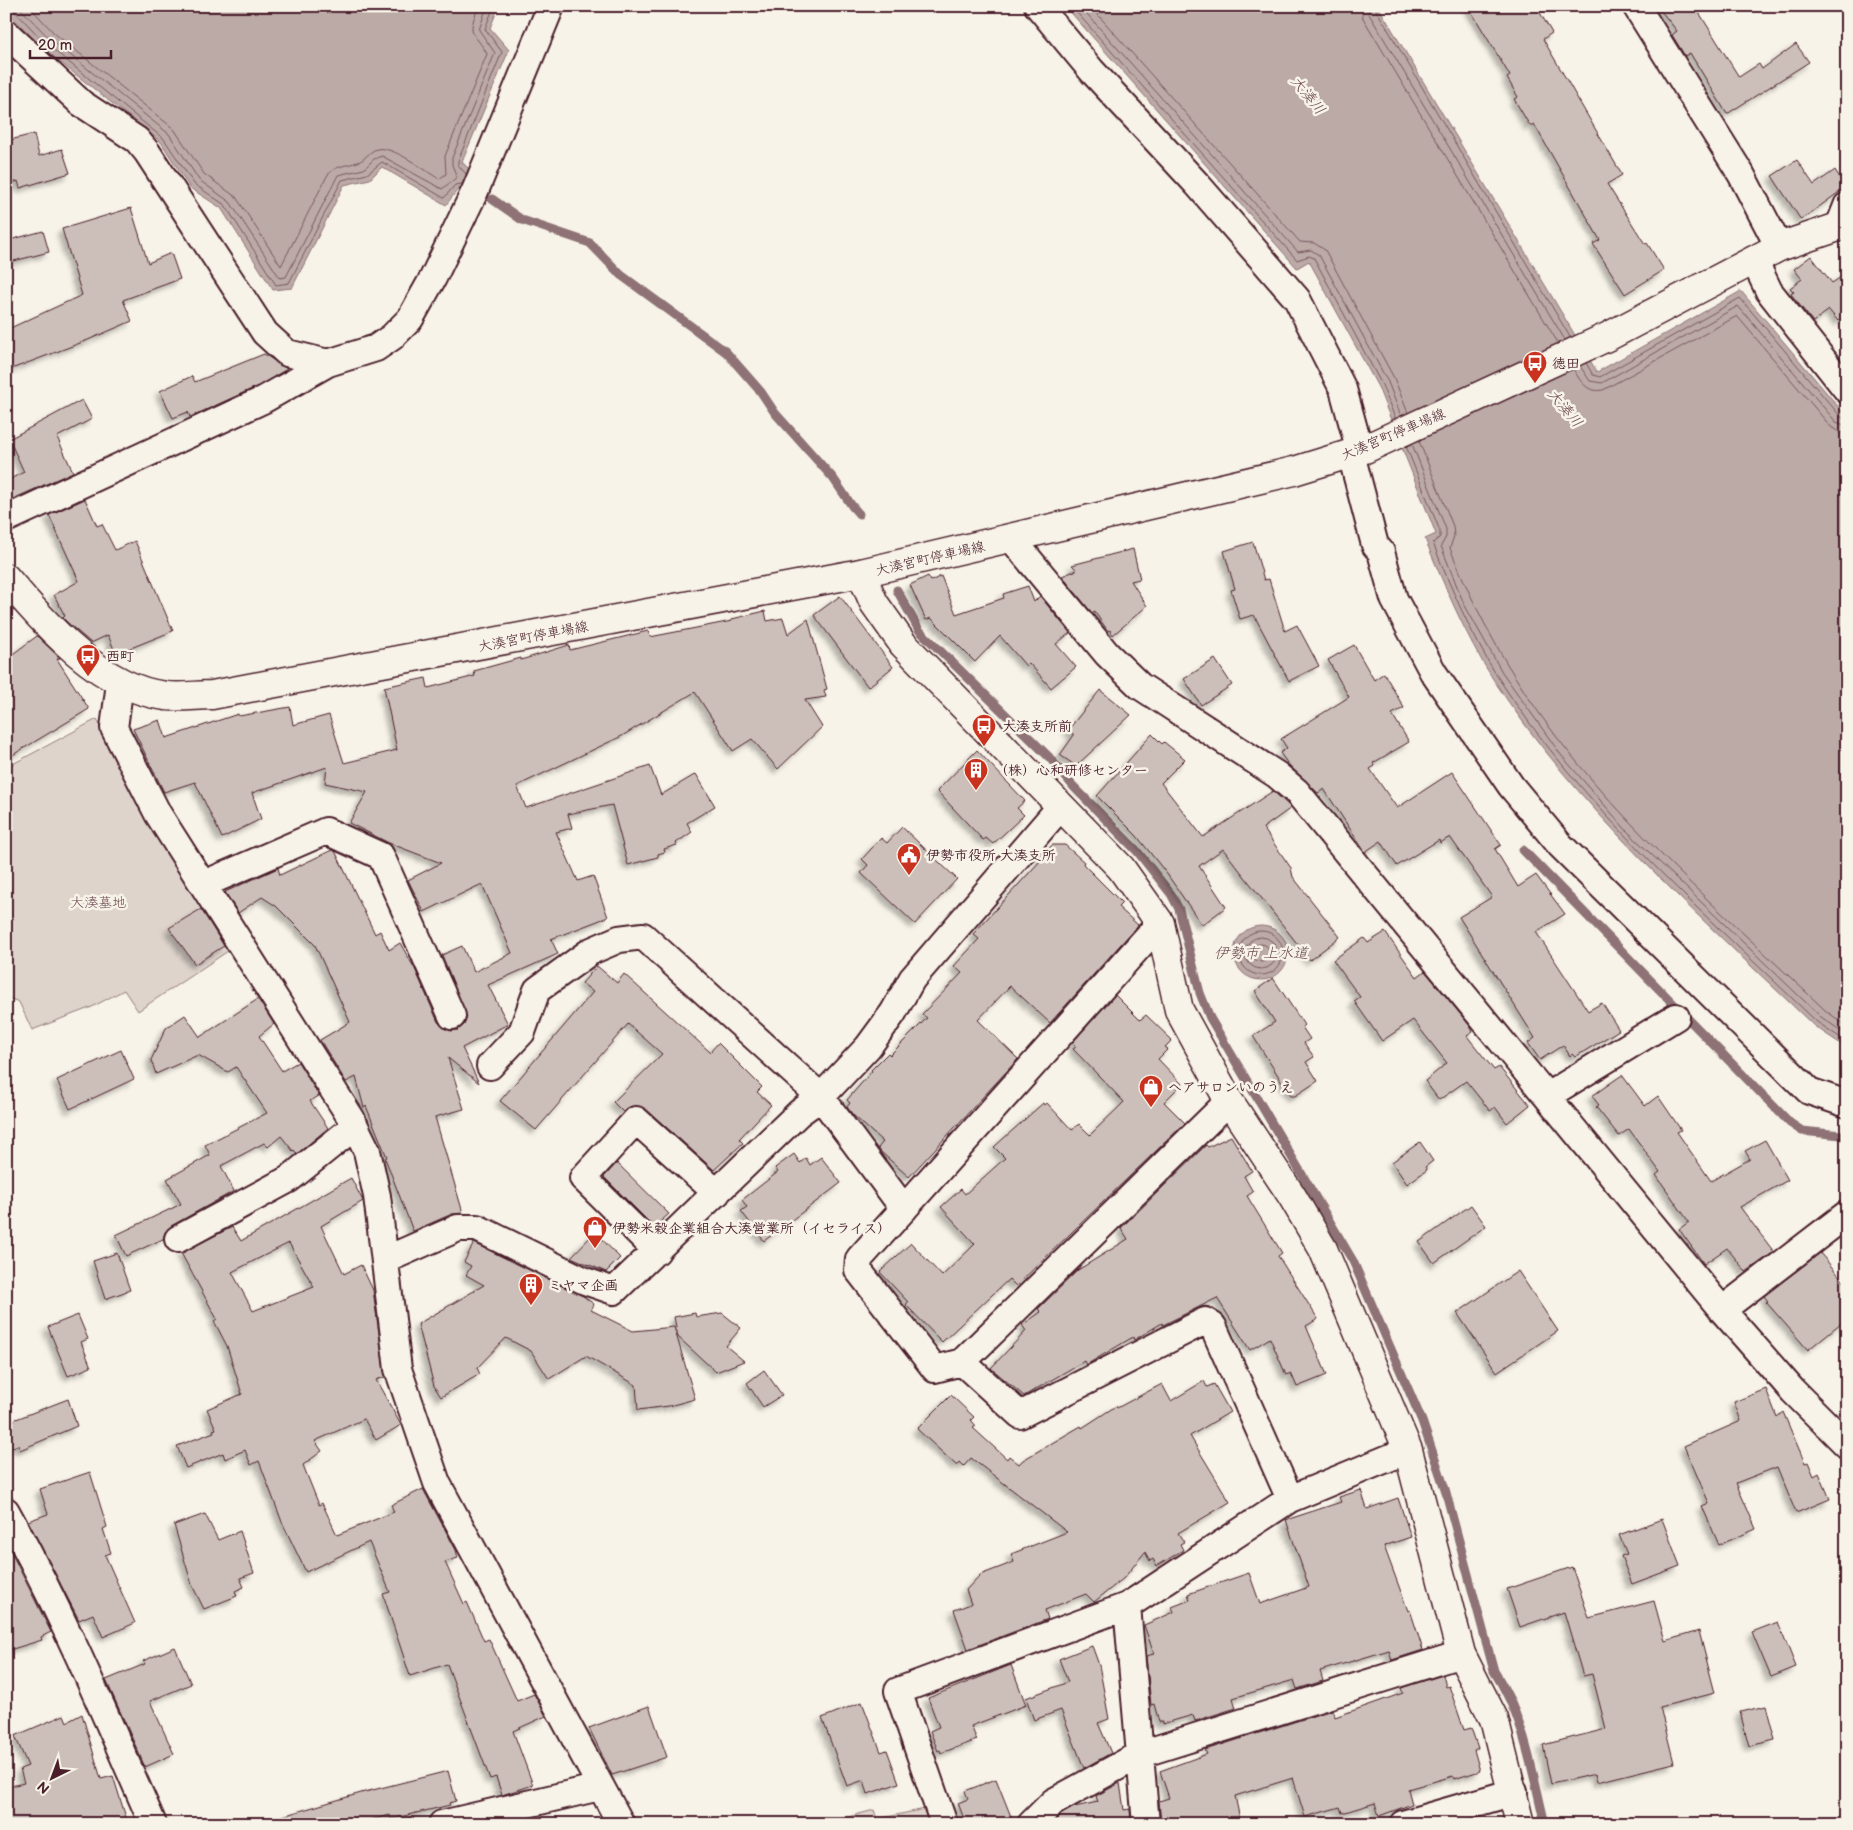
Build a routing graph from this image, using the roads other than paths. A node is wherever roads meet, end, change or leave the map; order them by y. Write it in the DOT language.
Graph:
graph roads {
  1 [pos="551,6"];
  2 [pos="1038,6"];
  3 [pos="1636,6"];
  4 [pos="6,33"];
  5 [pos="1844,219"];
  6 [pos="1779,247"];
  7 [pos="1754,260"];
  8 [pos="328,363"];
  9 [pos="1847,390"];
  10 [pos="1359,451"];
  11 [pos="6,519"];
  12 [pos="1012,539"];
  13 [pos="861,573"];
  14 [pos="6,578"];
  15 [pos="120,684"];
  16 [pos="1061,806"];
  17 [pos="204,884"];
  18 [pos="1160,923"];
  19 [pos="452,1016"];
  20 [pos="1676,1017"];
  21 [pos="490,1066"];
  22 [pos="1547,1096"];
  23 [pos="821,1097"];
  24 [pos="1229,1101"];
  25 [pos="1847,1104"];
  26 [pos="355,1126"];
  27 [pos="717,1193"];
  28 [pos="904,1209"];
  29 [pos="1847,1214"];
  30 [pos="178,1239"];
  31 [pos="657,1250"];
  32 [pos="385,1260"];
  33 [pos="1722,1310"];
  34 [pos="962,1362"];
  35 [pos="1847,1445"];
  36 [pos="1408,1450"];
  37 [pos="1290,1499"];
  38 [pos="6,1511"];
  39 [pos="1127,1606"];
  40 [pos="1461,1654"];
  41 [pos="1140,1754"];
  42 [pos="600,1787"];
  43 [pos="1514,1792"];
  44 [pos="1033,1823"];
  45 [pos="153,1824"];
  46 [pos="442,1824"];
  47 [pos="621,1824"];
  48 [pos="944,1824"];
  49 [pos="1146,1824"];
  50 [pos="1403,1824"];
  51 [pos="1520,1824"];
  1 -- 8 [label="street"];
  2 -- 10 [label="street"];
  3 -- 6 [label="street"];
  4 -- 8 [label="street"];
  5 -- 6 [label="main road, 大湊宮町停車場線"];
  6 -- 7 [label="main road, 大湊宮町停車場線"];
  7 -- 9 [label="street"];
  7 -- 10 [label="main road, 大湊宮町停車場線"];
  8 -- 11 [label="street"];
  10 -- 12 [label="main road, 大湊宮町停車場線"];
  10 -- 25 [label="street"];
  12 -- 13 [label="main road, 大湊宮町停車場線"];
  12 -- 22 [label="street"];
  13 -- 15 [label="main road, 大湊宮町停車場線"];
  13 -- 16 [label="main road"];
  14 -- 15 [label="main road, 大湊宮町停車場線"];
  15 -- 17 [label="street"];
  16 -- 18 [label="main road"];
  16 -- 23 [label="street"];
  17 -- 19 [label="street"];
  17 -- 26 [label="street"];
  18 -- 24 [label="main road"];
  18 -- 28 [label="street"];
  20 -- 22 [label="street"];
  21 -- 23 [label="street"];
  22 -- 33 [label="street"];
  23 -- 27 [label="street"];
  23 -- 28 [label="street"];
  24 -- 34 [label="street"];
  24 -- 36 [label="main road"];
  26 -- 30 [label="street"];
  26 -- 32 [label="street"];
  27 -- 31 [label="street"];
  27 -- 31 [label="street"];
  28 -- 34 [label="street"];
  29 -- 33 [label="street"];
  31 -- 32 [label="street"];
  32 -- 42 [label="street"];
  33 -- 35 [label="street"];
  34 -- 37 [label="street"];
  36 -- 37 [label="street"];
  36 -- 40 [label="main road"];
  37 -- 39 [label="street"];
  38 -- 45 [label="street"];
  39 -- 41 [label="street"];
  39 -- 48 [label="street"];
  40 -- 41 [label="street"];
  40 -- 43 [label="main road"];
  41 -- 44 [label="street"];
  41 -- 49 [label="street"];
  42 -- 46 [label="street"];
  42 -- 47 [label="street"];
  43 -- 50 [label="street"];
  43 -- 51 [label="main road"];
}
